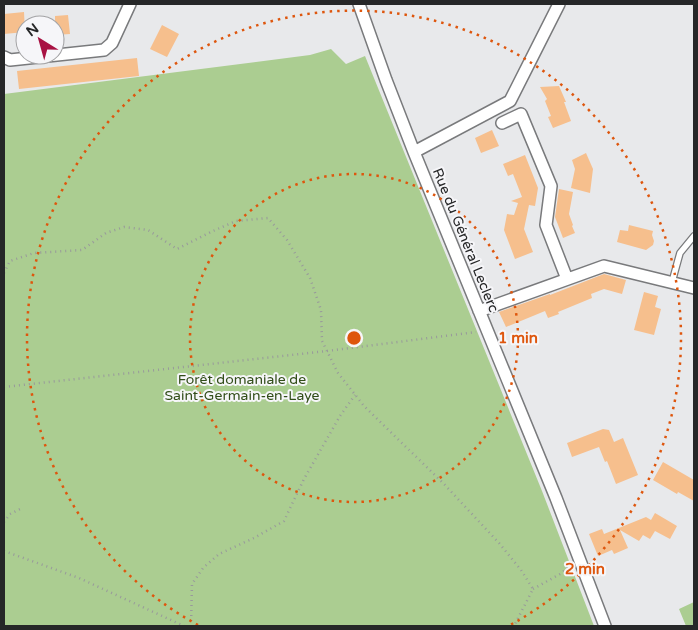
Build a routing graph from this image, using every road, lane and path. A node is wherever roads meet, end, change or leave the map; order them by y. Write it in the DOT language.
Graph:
graph roads {
  1 [pos="130,4"];
  2 [pos="359,4"];
  3 [pos="559,4"];
  4 [pos="4,57"];
  5 [pos="502,124"];
  6 [pos="414,152"];
  7 [pos="694,236"];
  8 [pos="4,273"];
  9 [pos="567,279"];
  10 [pos="672,282"];
  11 [pos="694,288"];
  12 [pos="479,311"];
  13 [pos="487,331"];
  14 [pos="327,351"];
  15 [pos="4,386"];
  16 [pos="356,395"];
  17 [pos="20,509"];
  18 [pos="4,522"];
  19 [pos="4,551"];
  20 [pos="578,557"];
  21 [pos="533,589"];
  22 [pos="184,626"];
  23 [pos="191,626"];
  24 [pos="514,626"];
  25 [pos="605,626"];
  1 -- 4 [label="street"];
  2 -- 6 [label="street, Rue du Général Leclerc"];
  3 -- 6 [label="street"];
  5 -- 9 [label="street"];
  6 -- 12 [label="street, Rue du Général Leclerc"];
  7 -- 10 [label="lane"];
  8 -- 14 [label="path"];
  9 -- 10 [label="street"];
  9 -- 12 [label="street"];
  10 -- 11 [label="street"];
  12 -- 13 [label="street, Rue du Général Leclerc"];
  13 -- 14 [label="path"];
  13 -- 20 [label="street, Rue du Général Leclerc"];
  14 -- 15 [label="path"];
  14 -- 16 [label="path"];
  16 -- 21 [label="path"];
  16 -- 23 [label="path"];
  17 -- 18 [label="path"];
  19 -- 22 [label="path"];
  20 -- 21 [label="path"];
  20 -- 25 [label="street, Rue du Général Leclerc"];
  21 -- 24 [label="path"];
}
